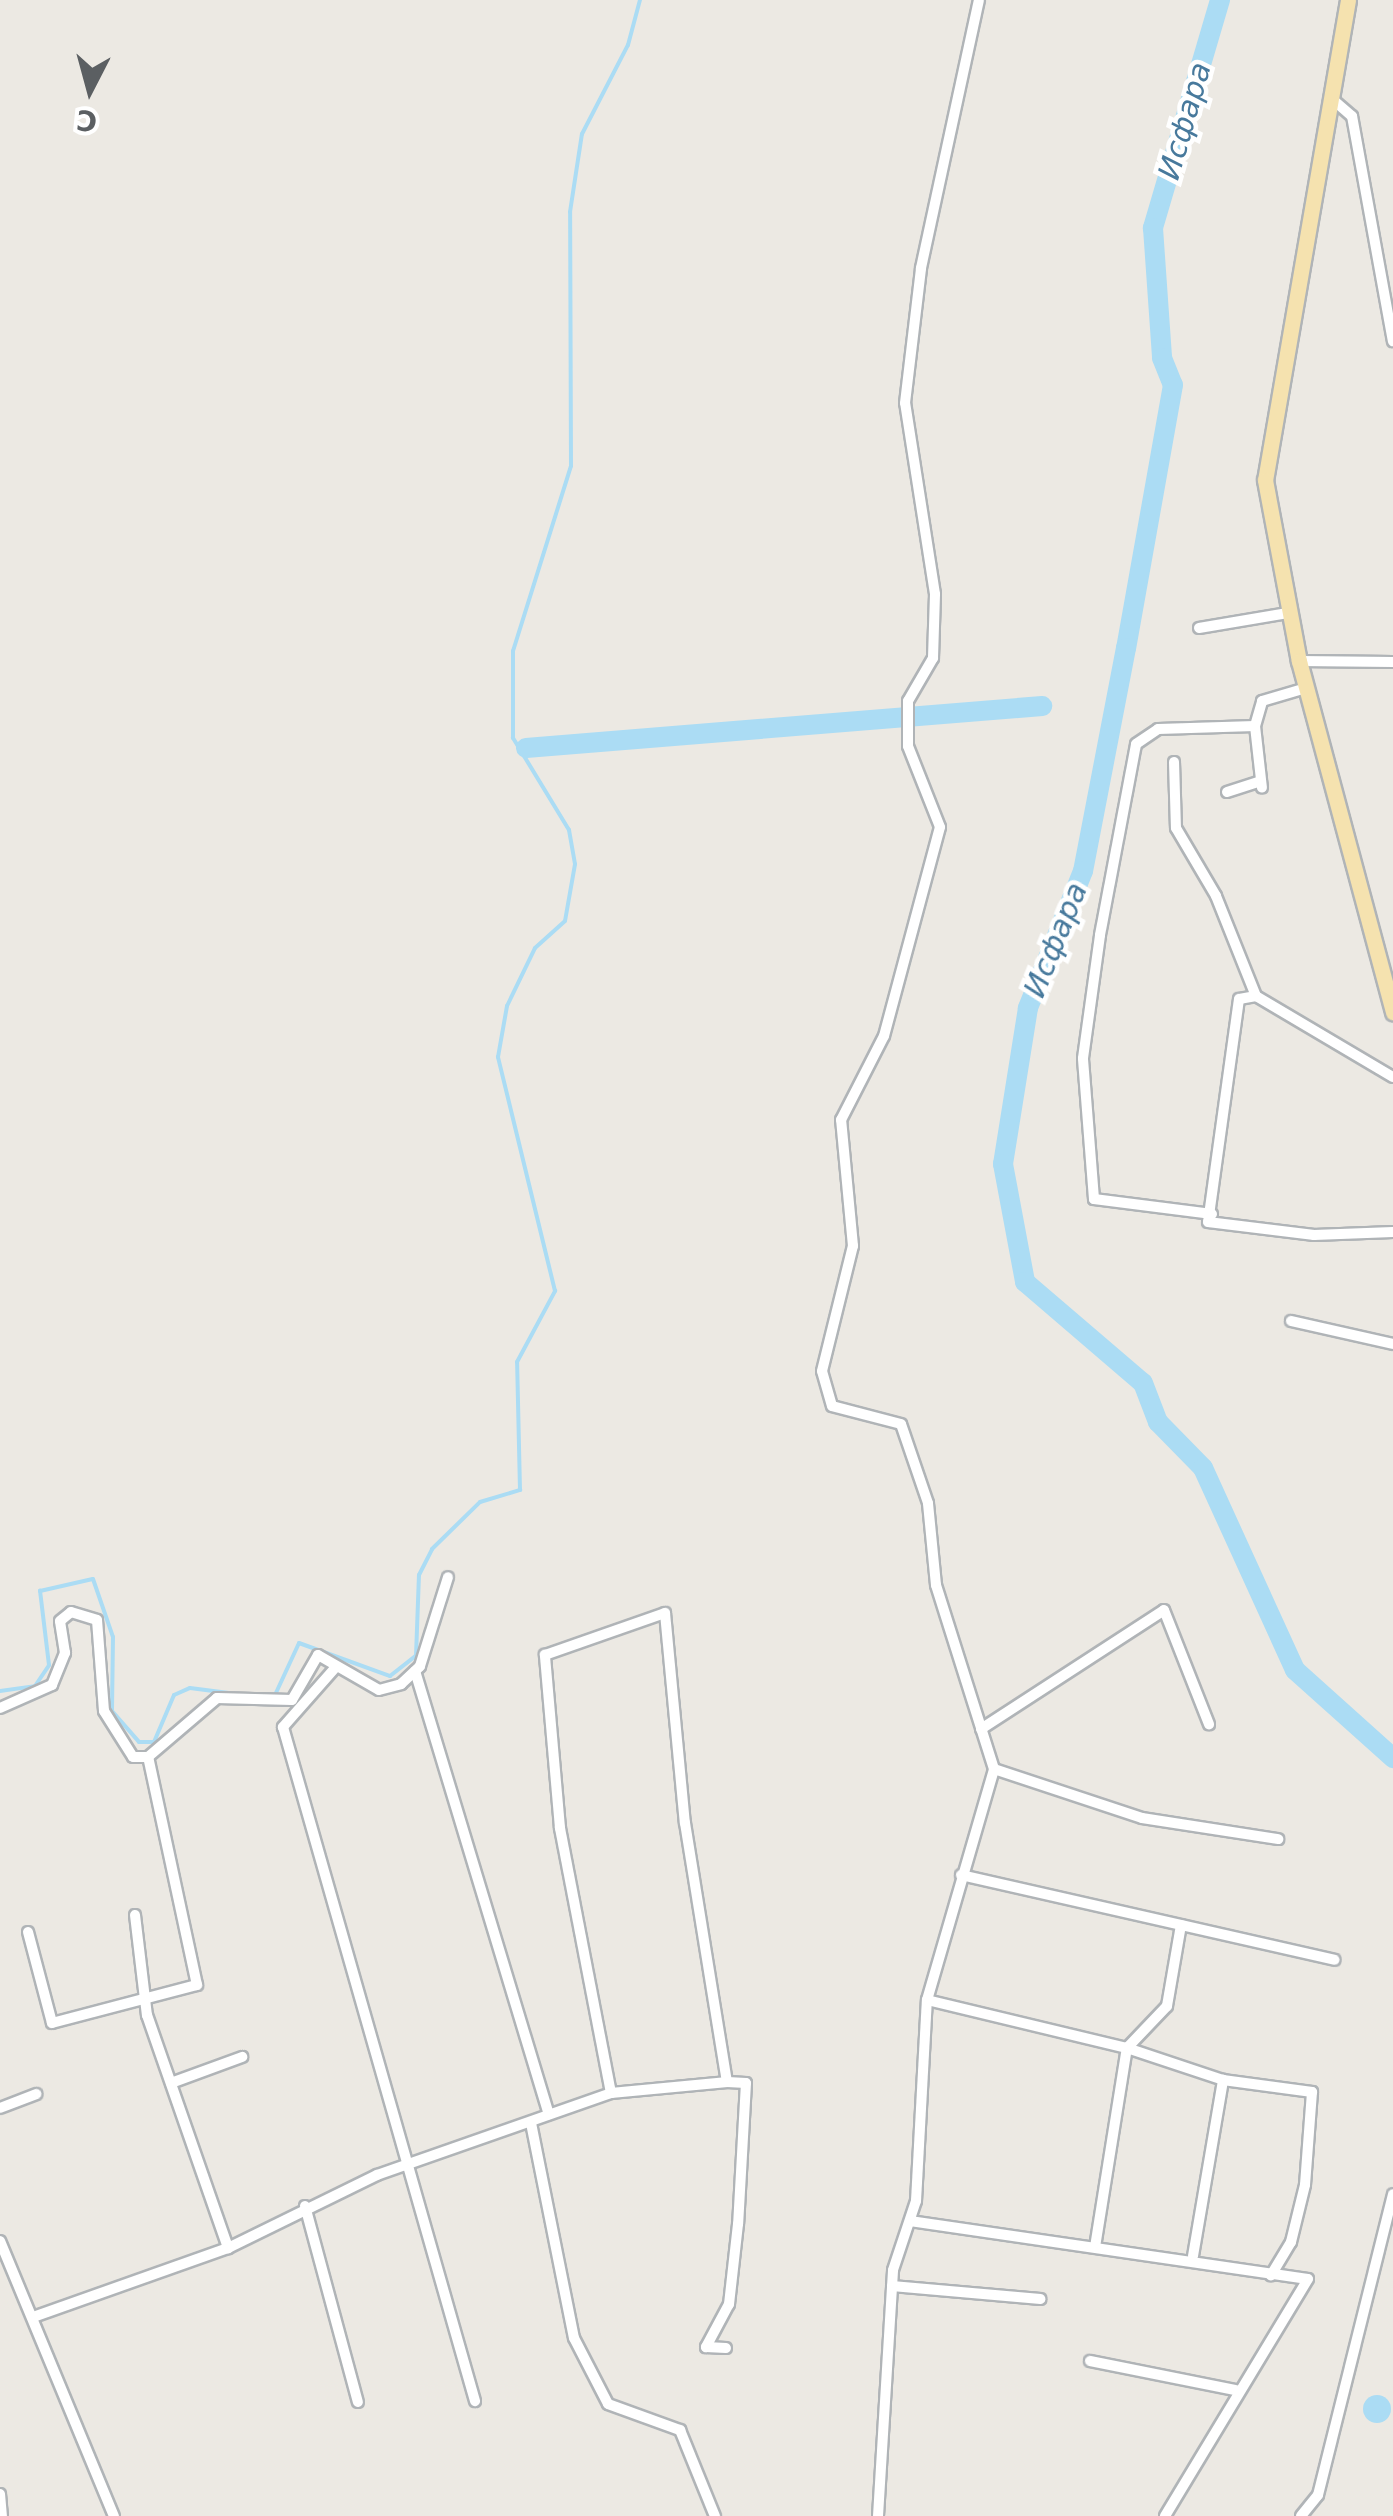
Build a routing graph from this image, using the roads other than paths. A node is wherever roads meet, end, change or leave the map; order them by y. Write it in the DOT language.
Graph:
graph roads {
  1 [pos="979,0"];
  2 [pos="1348,0"];
  3 [pos="1330,98"];
  4 [pos="1393,340"];
  5 [pos="1288,613"];
  6 [pos="1199,628"];
  7 [pos="1299,661"];
  8 [pos="1393,662"];
  9 [pos="1306,688"];
  10 [pos="1256,726"];
  11 [pos="1174,762"];
  12 [pos="1227,792"];
  13 [pos="1256,996"];
  14 [pos="1393,1012"];
  15 [pos="1393,1077"];
  16 [pos="1212,1214"];
  17 [pos="1393,1232"];
  18 [pos="1291,1321"];
  19 [pos="1393,1344"];
  20 [pos="448,1577"];
  21 [pos="335,1668"];
  22 [pos="415,1671"];
  23 [pos="0,1708"];
  24 [pos="1209,1724"];
  25 [pos="981,1729"];
  26 [pos="148,1758"];
  27 [pos="994,1769"];
  28 [pos="1278,1839"];
  29 [pos="961,1875"];
  30 [pos="135,1915"];
  31 [pos="1181,1926"];
  32 [pos="28,1932"];
  33 [pos="1334,1960"];
  34 [pos="926,2000"];
  35 [pos="144,2002"];
  36 [pos="1127,2048"];
  37 [pos="242,2057"];
  38 [pos="1223,2080"];
  39 [pos="171,2082"];
  40 [pos="728,2082"];
  41 [pos="610,2093"];
  42 [pos="36,2094"];
  43 [pos="0,2108"];
  44 [pos="549,2114"];
  45 [pos="531,2123"];
  46 [pos="410,2166"];
  47 [pos="1393,2194"];
  48 [pos="305,2206"];
  49 [pos="910,2221"];
  50 [pos="1387,2223"];
  51 [pos="0,2240"];
  52 [pos="1095,2246"];
  53 [pos="228,2248"];
  54 [pos="1193,2256"];
  55 [pos="1270,2275"];
  56 [pos="892,2286"];
  57 [pos="1040,2299"];
  58 [pos="34,2317"];
  59 [pos="726,2348"];
  60 [pos="1090,2362"];
  61 [pos="1235,2390"];
  62 [pos="475,2401"];
  63 [pos="358,2402"];
  64 [pos="0,2494"];
  65 [pos="2,2516"];
  66 [pos="114,2516"];
  67 [pos="715,2516"];
  68 [pos="878,2516"];
  69 [pos="1165,2516"];
  70 [pos="1301,2516"];
  1 -- 25 [label="street"];
  2 -- 3 [label="main road"];
  3 -- 4 [label="street"];
  3 -- 5 [label="main road"];
  5 -- 6 [label="street"];
  5 -- 7 [label="main road"];
  7 -- 8 [label="street"];
  7 -- 9 [label="main road"];
  9 -- 10 [label="street"];
  9 -- 14 [label="main road"];
  10 -- 12 [label="street"];
  10 -- 16 [label="street"];
  11 -- 13 [label="street"];
  13 -- 15 [label="street"];
  13 -- 16 [label="street"];
  16 -- 17 [label="street"];
  18 -- 19 [label="street"];
  20 -- 22 [label="street"];
  21 -- 22 [label="street"];
  21 -- 26 [label="street"];
  21 -- 46 [label="street"];
  22 -- 44 [label="street"];
  23 -- 26 [label="street"];
  24 -- 25 [label="street"];
  25 -- 27 [label="street"];
  26 -- 35 [label="street"];
  27 -- 28 [label="street"];
  27 -- 29 [label="street"];
  29 -- 31 [label="street"];
  29 -- 34 [label="street"];
  30 -- 35 [label="street"];
  31 -- 33 [label="street"];
  31 -- 36 [label="street"];
  32 -- 35 [label="street"];
  34 -- 36 [label="street"];
  34 -- 49 [label="street"];
  35 -- 39 [label="street"];
  36 -- 38 [label="street"];
  36 -- 52 [label="street"];
  37 -- 39 [label="street"];
  38 -- 54 [label="street"];
  38 -- 55 [label="street"];
  39 -- 53 [label="street"];
  40 -- 41 [label="street"];
  40 -- 41 [label="street"];
  40 -- 59 [label="street"];
  41 -- 44 [label="street"];
  42 -- 43 [label="street"];
  44 -- 45 [label="street"];
  45 -- 46 [label="street"];
  45 -- 67 [label="street"];
  46 -- 48 [label="street"];
  46 -- 62 [label="street"];
  47 -- 50 [label="street"];
  48 -- 53 [label="street"];
  48 -- 63 [label="street"];
  49 -- 52 [label="street"];
  49 -- 56 [label="street"];
  50 -- 70 [label="street"];
  51 -- 58 [label="street"];
  52 -- 54 [label="street"];
  53 -- 58 [label="street"];
  54 -- 55 [label="street"];
  55 -- 61 [label="street"];
  56 -- 57 [label="street"];
  56 -- 68 [label="street"];
  58 -- 66 [label="street"];
  60 -- 61 [label="street"];
  61 -- 69 [label="street"];
  64 -- 65 [label="street"];
}
